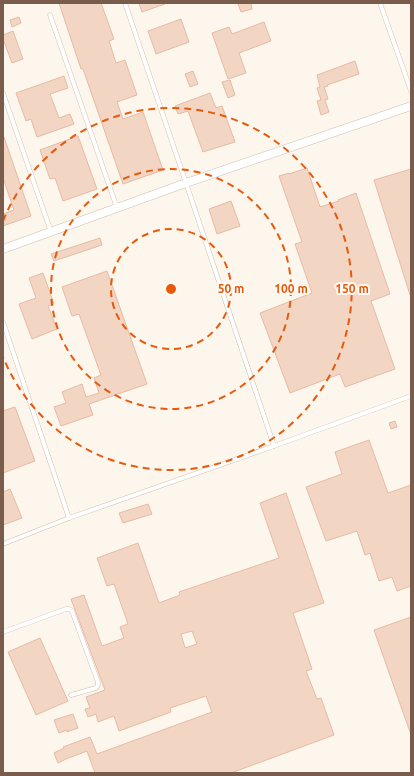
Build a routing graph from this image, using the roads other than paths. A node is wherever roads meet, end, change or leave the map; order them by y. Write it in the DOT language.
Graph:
graph roads {
  1 [pos="125,3"];
  2 [pos="380,3"];
  3 [pos="50,15"];
  4 [pos="411,91"];
  5 [pos="3,93"];
  6 [pos="411,106"];
  7 [pos="186,183"];
  8 [pos="116,208"];
  9 [pos="51,232"];
  10 [pos="3,249"];
  11 [pos="3,322"];
  12 [pos="411,396"];
  13 [pos="274,446"];
  14 [pos="69,518"];
  15 [pos="3,544"];
  16 [pos="3,632"];
  17 [pos="71,695"];
  1 -- 7 [label="lane"];
  2 -- 4 [label="lane"];
  3 -- 8 [label="lane"];
  5 -- 9 [label="lane"];
  6 -- 7 [label="street"];
  7 -- 8 [label="street"];
  7 -- 13 [label="lane"];
  8 -- 9 [label="street"];
  9 -- 10 [label="street"];
  11 -- 14 [label="lane"];
  12 -- 13 [label="lane"];
  13 -- 14 [label="lane"];
  14 -- 15 [label="lane"];
  16 -- 17 [label="lane"];
}
